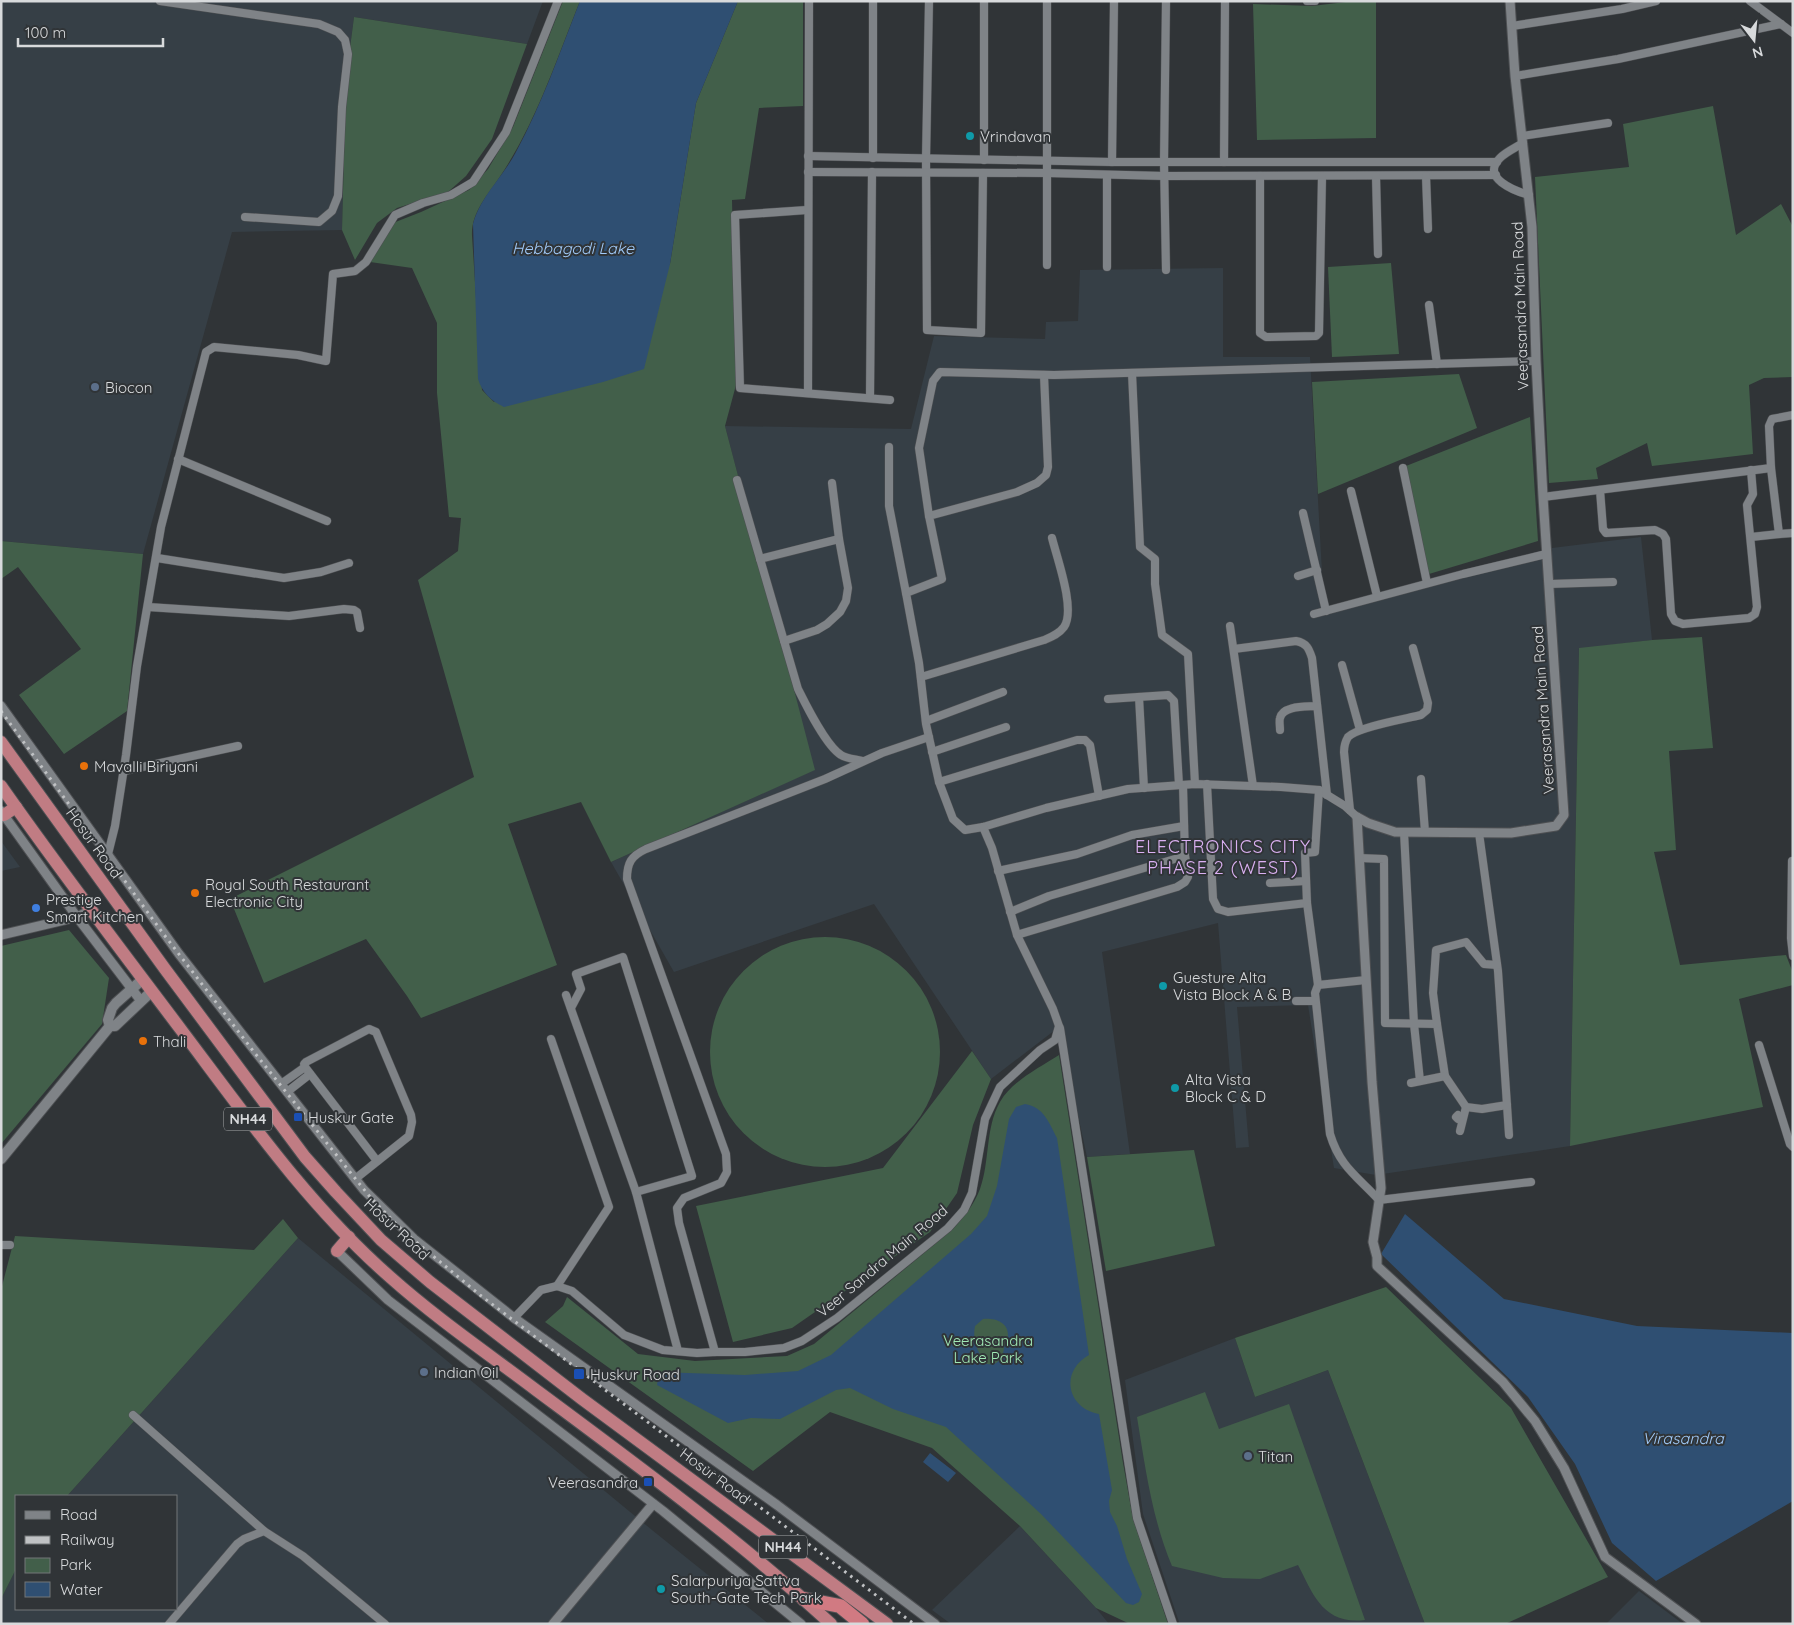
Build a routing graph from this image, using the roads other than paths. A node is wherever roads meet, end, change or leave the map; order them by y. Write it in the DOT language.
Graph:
graph roads {
  1 [pos="160,1"];
  2 [pos="558,1"];
  3 [pos="809,1"];
  4 [pos="873,1"];
  5 [pos="929,1"];
  6 [pos="984,1"];
  7 [pos="1047,1"];
  8 [pos="1114,1"];
  9 [pos="1166,1"];
  10 [pos="1225,1"];
  11 [pos="1307,1"];
  12 [pos="1315,1"];
  13 [pos="1510,1"];
  14 [pos="1656,1"];
  15 [pos="1755,3"];
  16 [pos="1781,24"];
  17 [pos="1512,26"];
  18 [pos="1793,32"];
  19 [pos="1515,76"];
  20 [pos="1608,123"];
  21 [pos="1522,140"];
  22 [pos="808,156"];
  23 [pos="873,158"];
  24 [pos="926,159"];
  25 [pos="984,160"];
  26 [pos="1047,161"];
  27 [pos="1112,162"];
  28 [pos="1164,162"];
  29 [pos="1224,162"];
  30 [pos="1435,162"];
  31 [pos="1497,162"];
  32 [pos="808,172"];
  33 [pos="872,172"];
  34 [pos="926,172"];
  35 [pos="983,173"];
  36 [pos="1047,173"];
  37 [pos="1107,175"];
  38 [pos="1496,175"];
  39 [pos="1165,176"];
  40 [pos="1260,176"];
  41 [pos="1322,176"];
  42 [pos="1376,176"];
  43 [pos="1426,176"];
  44 [pos="1435,176"];
  45 [pos="1529,195"];
  46 [pos="807,210"];
  47 [pos="245,217"];
  48 [pos="1428,229"];
  49 [pos="1378,254"];
  50 [pos="1047,265"];
  51 [pos="1107,267"];
  52 [pos="1166,270"];
  53 [pos="1429,306"];
  54 [pos="1536,361"];
  55 [pos="1437,364"];
  56 [pos="1132,373"];
  57 [pos="1044,375"];
  58 [pos="808,393"];
  59 [pos="870,398"];
  60 [pos="890,400"];
  61 [pos="1793,415"];
  62 [pos="889,447"];
  63 [pos="178,459"];
  64 [pos="1403,468"];
  65 [pos="1771,468"];
  66 [pos="1752,470"];
  67 [pos="737,480"];
  68 [pos="832,484"];
  69 [pos="1352,490"];
  70 [pos="1600,490"];
  71 [pos="1543,497"];
  72 [pos="1303,513"];
  73 [pos="929,516"];
  74 [pos="327,521"];
  75 [pos="1793,533"];
  76 [pos="1779,534"];
  77 [pos="1751,537"];
  78 [pos="1052,538"];
  79 [pos="839,540"];
  80 [pos="1546,554"];
  81 [pos="157,558"];
  82 [pos="760,560"];
  83 [pos="349,563"];
  84 [pos="1317,570"];
  85 [pos="1298,576"];
  86 [pos="1613,582"];
  87 [pos="1427,583"];
  88 [pos="1548,584"];
  89 [pos="906,593"];
  90 [pos="1377,596"];
  91 [pos="148,607"];
  92 [pos="1326,611"];
  93 [pos="1314,614"];
  94 [pos="1230,626"];
  95 [pos="360,628"];
  96 [pos="784,642"];
  97 [pos="1413,648"];
  98 [pos="1234,649"];
  99 [pos="1342,665"];
  100 [pos="921,677"];
  101 [pos="1003,692"];
  102 [pos="1139,697"];
  103 [pos="1108,699"];
  104 [pos="1,706"];
  105 [pos="1318,706"];
  106 [pos="926,721"];
  107 [pos="1006,726"];
  108 [pos="1280,730"];
  109 [pos="1360,730"];
  110 [pos="929,737"];
  111 [pos="1,742"];
  112 [pos="238,746"];
  113 [pos="932,752"];
  114 [pos="863,761"];
  115 [pos="124,771"];
  116 [pos="1421,779"];
  117 [pos="939,782"];
  118 [pos="1195,784"];
  119 [pos="1207,784"];
  120 [pos="1181,785"];
  121 [pos="1,786"];
  122 [pos="1253,786"];
  123 [pos="1144,788"];
  124 [pos="1319,790"];
  125 [pos="1327,795"];
  126 [pos="1099,796"];
  127 [pos="16,807"];
  128 [pos="1350,810"];
  129 [pos="3,813"];
  130 [pos="1357,817"];
  131 [pos="1184,826"];
  132 [pos="984,827"];
  133 [pos="1404,832"];
  134 [pos="1425,832"];
  135 [pos="1479,833"];
  136 [pos="108,854"];
  137 [pos="1185,856"];
  138 [pos="1359,858"];
  139 [pos="1792,861"];
  140 [pos="998,871"];
  141 [pos="1306,881"];
  142 [pos="1270,883"];
  143 [pos="1307,903"];
  144 [pos="91,910"];
  145 [pos="1010,912"];
  146 [pos="78,917"];
  147 [pos="1,935"];
  148 [pos="1017,935"];
  149 [pos="1793,956"];
  150 [pos="1497,964"];
  151 [pos="144,979"];
  152 [pos="1366,980"];
  153 [pos="1318,985"];
  154 [pos="131,989"];
  155 [pos="152,990"];
  156 [pos="566,995"];
  157 [pos="141,1001"];
  158 [pos="1296,1001"];
  159 [pos="1315,1002"];
  160 [pos="571,1008"];
  161 [pos="1414,1024"];
  162 [pos="1437,1024"];
  163 [pos="110,1026"];
  164 [pos="1060,1026"];
  165 [pos="551,1039"];
  166 [pos="1759,1045"];
  167 [pos="305,1067"];
  168 [pos="310,1074"];
  169 [pos="1445,1076"];
  170 [pos="1420,1081"];
  171 [pos="1411,1083"];
  172 [pos="284,1088"];
  173 [pos="1506,1105"];
  174 [pos="1466,1107"];
  175 [pos="1460,1131"];
  176 [pos="1509,1135"];
  177 [pos="1793,1147"];
  178 [pos="1,1159"];
  179 [pos="377,1161"];
  180 [pos="355,1179"];
  181 [pos="1531,1182"];
  182 [pos="636,1192"];
  183 [pos="1379,1200"];
  184 [pos="349,1238"];
  185 [pos="338,1251"];
  186 [pos="557,1286"];
  187 [pos="514,1318"];
  188 [pos="678,1351"];
  189 [pos="715,1352"];
  190 [pos="133,1415"];
  191 [pos="679,1471"];
  192 [pos="666,1487"];
  193 [pos="653,1504"];
  194 [pos="264,1531"];
  195 [pos="804,1599"];
  196 [pos="817,1619"];
  197 [pos="169,1624"];
  198 [pos="385,1624"];
  199 [pos="553,1624"];
  200 [pos="801,1624"];
  201 [pos="831,1624"];
  202 [pos="862,1624"];
  203 [pos="887,1624"];
  204 [pos="935,1624"];
  205 [pos="1173,1624"];
  206 [pos="1696,1624"];
  1 -- 47 [label="street"];
  2 -- 63 [label="street"];
  3 -- 22 [label="street"];
  4 -- 23 [label="street"];
  5 -- 24 [label="street"];
  6 -- 25 [label="street"];
  7 -- 26 [label="street"];
  8 -- 27 [label="street"];
  9 -- 28 [label="street"];
  10 -- 29 [label="street"];
  11 -- 12 [label="street"];
  13 -- 17 [label="street, Veerasandra Main Road"];
  14 -- 17 [label="street"];
  15 -- 16 [label="street"];
  16 -- 18 [label="street"];
  16 -- 19 [label="street"];
  17 -- 19 [label="street, Veerasandra Main Road"];
  19 -- 21 [label="street, Veerasandra Main Road"];
  20 -- 21 [label="street"];
  21 -- 31 [label="street"];
  21 -- 45 [label="street, Veerasandra Main Road"];
  22 -- 23 [label="street"];
  22 -- 32 [label="street"];
  23 -- 24 [label="street"];
  24 -- 25 [label="street"];
  24 -- 34 [label="street"];
  25 -- 26 [label="street"];
  26 -- 27 [label="street"];
  26 -- 36 [label="street"];
  27 -- 28 [label="street"];
  28 -- 29 [label="street"];
  28 -- 39 [label="street"];
  29 -- 30 [label="street"];
  30 -- 31 [label="street"];
  30 -- 44 [label="street"];
  31 -- 38 [label="street"];
  32 -- 33 [label="street"];
  32 -- 46 [label="street"];
  33 -- 34 [label="street"];
  33 -- 59 [label="street"];
  34 -- 35 [label="street"];
  34 -- 35 [label="street"];
  35 -- 36 [label="street"];
  36 -- 37 [label="street"];
  36 -- 50 [label="street"];
  37 -- 39 [label="street"];
  37 -- 51 [label="street"];
  38 -- 44 [label="street"];
  38 -- 45 [label="street"];
  39 -- 40 [label="street"];
  39 -- 52 [label="street"];
  40 -- 41 [label="street"];
  40 -- 41 [label="street"];
  41 -- 42 [label="street"];
  42 -- 43 [label="street"];
  42 -- 49 [label="street"];
  43 -- 44 [label="street"];
  43 -- 48 [label="street"];
  45 -- 54 [label="street, Veerasandra Main Road"];
  46 -- 58 [label="street"];
  46 -- 58 [label="street"];
  53 -- 55 [label="street"];
  54 -- 55 [label="street"];
  54 -- 71 [label="street, Veerasandra Main Road"];
  55 -- 56 [label="street"];
  56 -- 57 [label="street"];
  56 -- 118 [label="street"];
  57 -- 73 [label="street"];
  57 -- 73 [label="street"];
  58 -- 59 [label="street"];
  59 -- 60 [label="street"];
  61 -- 65 [label="street"];
  62 -- 89 [label="street, Veerasandra Main Road"];
  63 -- 74 [label="street"];
  63 -- 81 [label="street"];
  64 -- 87 [label="street"];
  65 -- 66 [label="street"];
  65 -- 76 [label="street"];
  66 -- 70 [label="street"];
  66 -- 77 [label="street"];
  67 -- 82 [label="street"];
  68 -- 79 [label="street"];
  69 -- 90 [label="street"];
  70 -- 71 [label="street"];
  70 -- 77 [label="street"];
  71 -- 80 [label="street, Veerasandra Main Road"];
  72 -- 84 [label="street"];
  73 -- 89 [label="street"];
  75 -- 76 [label="street"];
  76 -- 77 [label="street"];
  78 -- 100 [label="street"];
  79 -- 82 [label="street"];
  79 -- 96 [label="street"];
  80 -- 87 [label="street"];
  80 -- 88 [label="street, Veerasandra Main Road"];
  81 -- 83 [label="street"];
  81 -- 91 [label="street"];
  82 -- 96 [label="street"];
  84 -- 85 [label="street"];
  84 -- 92 [label="street"];
  86 -- 88 [label="street"];
  87 -- 90 [label="street"];
  88 -- 135 [label="street, Veerasandra Main Road"];
  89 -- 100 [label="street, Veerasandra Main Road"];
  90 -- 92 [label="street"];
  91 -- 95 [label="street"];
  91 -- 115 [label="street"];
  92 -- 93 [label="street"];
  94 -- 98 [label="street"];
  96 -- 114 [label="street"];
  97 -- 109 [label="street"];
  98 -- 105 [label="street"];
  98 -- 122 [label="street"];
  99 -- 109 [label="street"];
  100 -- 106 [label="street, Veerasandra Main Road"];
  101 -- 106 [label="street"];
  102 -- 103 [label="street"];
  102 -- 120 [label="street"];
  102 -- 123 [label="street"];
  104 -- 136 [label="street"];
  105 -- 108 [label="street"];
  105 -- 125 [label="street"];
  106 -- 110 [label="street, Veerasandra Main Road"];
  107 -- 113 [label="street"];
  109 -- 128 [label="street"];
  110 -- 113 [label="street, Veerasandra Main Road"];
  110 -- 114 [label="street"];
  111 -- 191 [label="highway, Hosur Road / NH44"];
  112 -- 115 [label="street"];
  113 -- 117 [label="street, Veerasandra Main Road"];
  114 -- 189 [label="street"];
  115 -- 136 [label="street"];
  116 -- 134 [label="street"];
  117 -- 126 [label="street"];
  117 -- 132 [label="street, Veerasandra Main Road"];
  118 -- 119 [label="street, Veerasandra Main Road"];
  118 -- 120 [label="street, Veerasandra Main Road"];
  119 -- 122 [label="street, Veerasandra Main Road"];
  119 -- 143 [label="street"];
  120 -- 123 [label="street, Veerasandra Main Road"];
  120 -- 131 [label="street"];
  121 -- 127 [label="highway, NH44"];
  122 -- 124 [label="street, Veerasandra Main Road"];
  123 -- 126 [label="street, Veerasandra Main Road"];
  124 -- 125 [label="street, Veerasandra Main Road"];
  124 -- 141 [label="street"];
  125 -- 128 [label="street, Veerasandra Main Road"];
  126 -- 132 [label="street, Veerasandra Main Road"];
  127 -- 129 [label="highway"];
  127 -- 144 [label="highway, NH44"];
  128 -- 130 [label="street, Veerasandra Main Road"];
  129 -- 146 [label="street"];
  130 -- 133 [label="street, Veerasandra Main Road"];
  130 -- 138 [label="street"];
  131 -- 137 [label="street"];
  131 -- 140 [label="street"];
  132 -- 140 [label="street"];
  133 -- 134 [label="street, Veerasandra Main Road"];
  133 -- 161 [label="street"];
  134 -- 135 [label="street, Veerasandra Main Road"];
  135 -- 150 [label="street"];
  136 -- 172 [label="street"];
  137 -- 145 [label="street"];
  137 -- 148 [label="street"];
  138 -- 152 [label="street"];
  138 -- 161 [label="street"];
  139 -- 149 [label="street"];
  140 -- 145 [label="street"];
  141 -- 142 [label="street"];
  141 -- 143 [label="street"];
  143 -- 153 [label="street"];
  144 -- 146 [label="street"];
  144 -- 151 [label="highway, NH44"];
  145 -- 148 [label="street"];
  146 -- 147 [label="street"];
  146 -- 154 [label="street"];
  148 -- 164 [label="street"];
  150 -- 162 [label="street"];
  150 -- 173 [label="street"];
  151 -- 154 [label="main road"];
  151 -- 155 [label="highway, NH44"];
  152 -- 153 [label="street"];
  152 -- 183 [label="street"];
  153 -- 159 [label="street"];
  154 -- 157 [label="street"];
  154 -- 163 [label="main road"];
  155 -- 157 [label="main road"];
  155 -- 184 [label="highway, NH44"];
  156 -- 160 [label="street"];
  157 -- 163 [label="main road"];
  158 -- 159 [label="street"];
  159 -- 183 [label="street"];
  160 -- 182 [label="street"];
  160 -- 182 [label="street"];
  161 -- 162 [label="street"];
  161 -- 170 [label="street"];
  162 -- 169 [label="street"];
  163 -- 178 [label="main road"];
  164 -- 189 [label="street, Veer Sandra Main Road"];
  164 -- 205 [label="street"];
  165 -- 186 [label="street"];
  166 -- 177 [label="street"];
  167 -- 168 [label="street"];
  167 -- 172 [label="street"];
  167 -- 179 [label="street"];
  168 -- 172 [label="street"];
  168 -- 179 [label="street"];
  169 -- 170 [label="street"];
  169 -- 174 [label="street"];
  170 -- 171 [label="street"];
  172 -- 180 [label="street"];
  173 -- 174 [label="street"];
  173 -- 176 [label="street"];
  174 -- 175 [label="street"];
  179 -- 180 [label="street"];
  180 -- 187 [label="street"];
  181 -- 183 [label="street"];
  182 -- 188 [label="street"];
  183 -- 206 [label="street"];
  184 -- 185 [label="highway"];
  184 -- 192 [label="highway, NH44"];
  185 -- 193 [label="street"];
  186 -- 187 [label="street"];
  186 -- 188 [label="street, Veer Sandra Main Road"];
  187 -- 204 [label="street"];
  188 -- 189 [label="street, Veer Sandra Main Road"];
  190 -- 194 [label="street"];
  191 -- 192 [label="highway"];
  191 -- 203 [label="highway, Hosur Road / NH44"];
  192 -- 195 [label="highway, NH44"];
  193 -- 199 [label="street"];
  193 -- 200 [label="street"];
  194 -- 197 [label="street"];
  194 -- 198 [label="street"];
  195 -- 196 [label="highway, NH44"];
  195 -- 202 [label="highway"];
  196 -- 201 [label="highway, NH44"];
}
